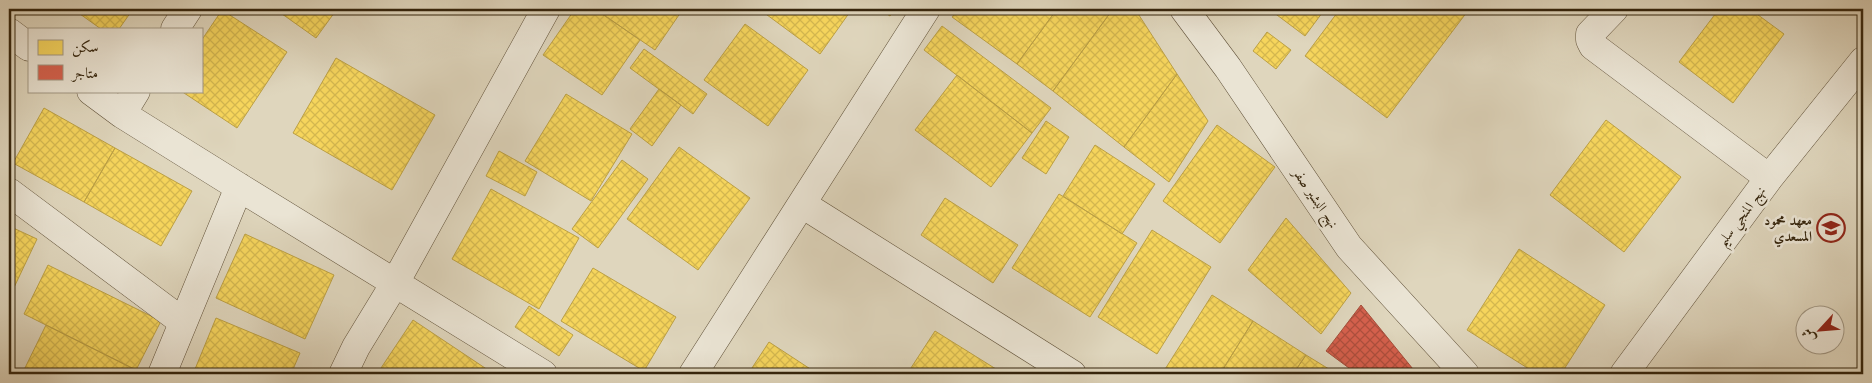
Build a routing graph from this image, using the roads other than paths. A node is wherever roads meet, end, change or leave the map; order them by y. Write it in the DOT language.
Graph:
graph roads {
  1 [pos="188,9"];
  2 [pos="546,9"];
  3 [pos="926,9"];
  4 [pos="1184,9"];
  5 [pos="1614,9"];
  6 [pos="176,28"];
  7 [pos="1863,61"];
  8 [pos="94,92"];
  9 [pos="129,102"];
  10 [pos="1769,178"];
  11 [pos="239,187"];
  12 [pos="9,192"];
  13 [pos="802,204"];
  14 [pos="395,283"];
  15 [pos="183,322"];
  16 [pos="162,374"];
  17 [pos="343,374"];
  18 [pos="543,374"];
  19 [pos="693,374"];
  20 [pos="1072,374"];
  21 [pos="1465,374"];
  22 [pos="1624,374"];
  1 -- 6 [label="street"];
  2 -- 14 [label="street"];
  3 -- 13 [label="street"];
  4 -- 21 [label="street, نهج البشير صفر"];
  5 -- 10 [label="street"];
  7 -- 10 [label="street, نهج المنجي سليم"];
  8 -- 9 [label="street"];
  9 -- 11 [label="street"];
  10 -- 22 [label="street, نهج المنجي سليم"];
  11 -- 14 [label="street"];
  11 -- 15 [label="street"];
  12 -- 15 [label="street"];
  13 -- 19 [label="street"];
  13 -- 20 [label="street"];
  14 -- 17 [label="street"];
  14 -- 18 [label="street"];
  15 -- 16 [label="street"];
}
